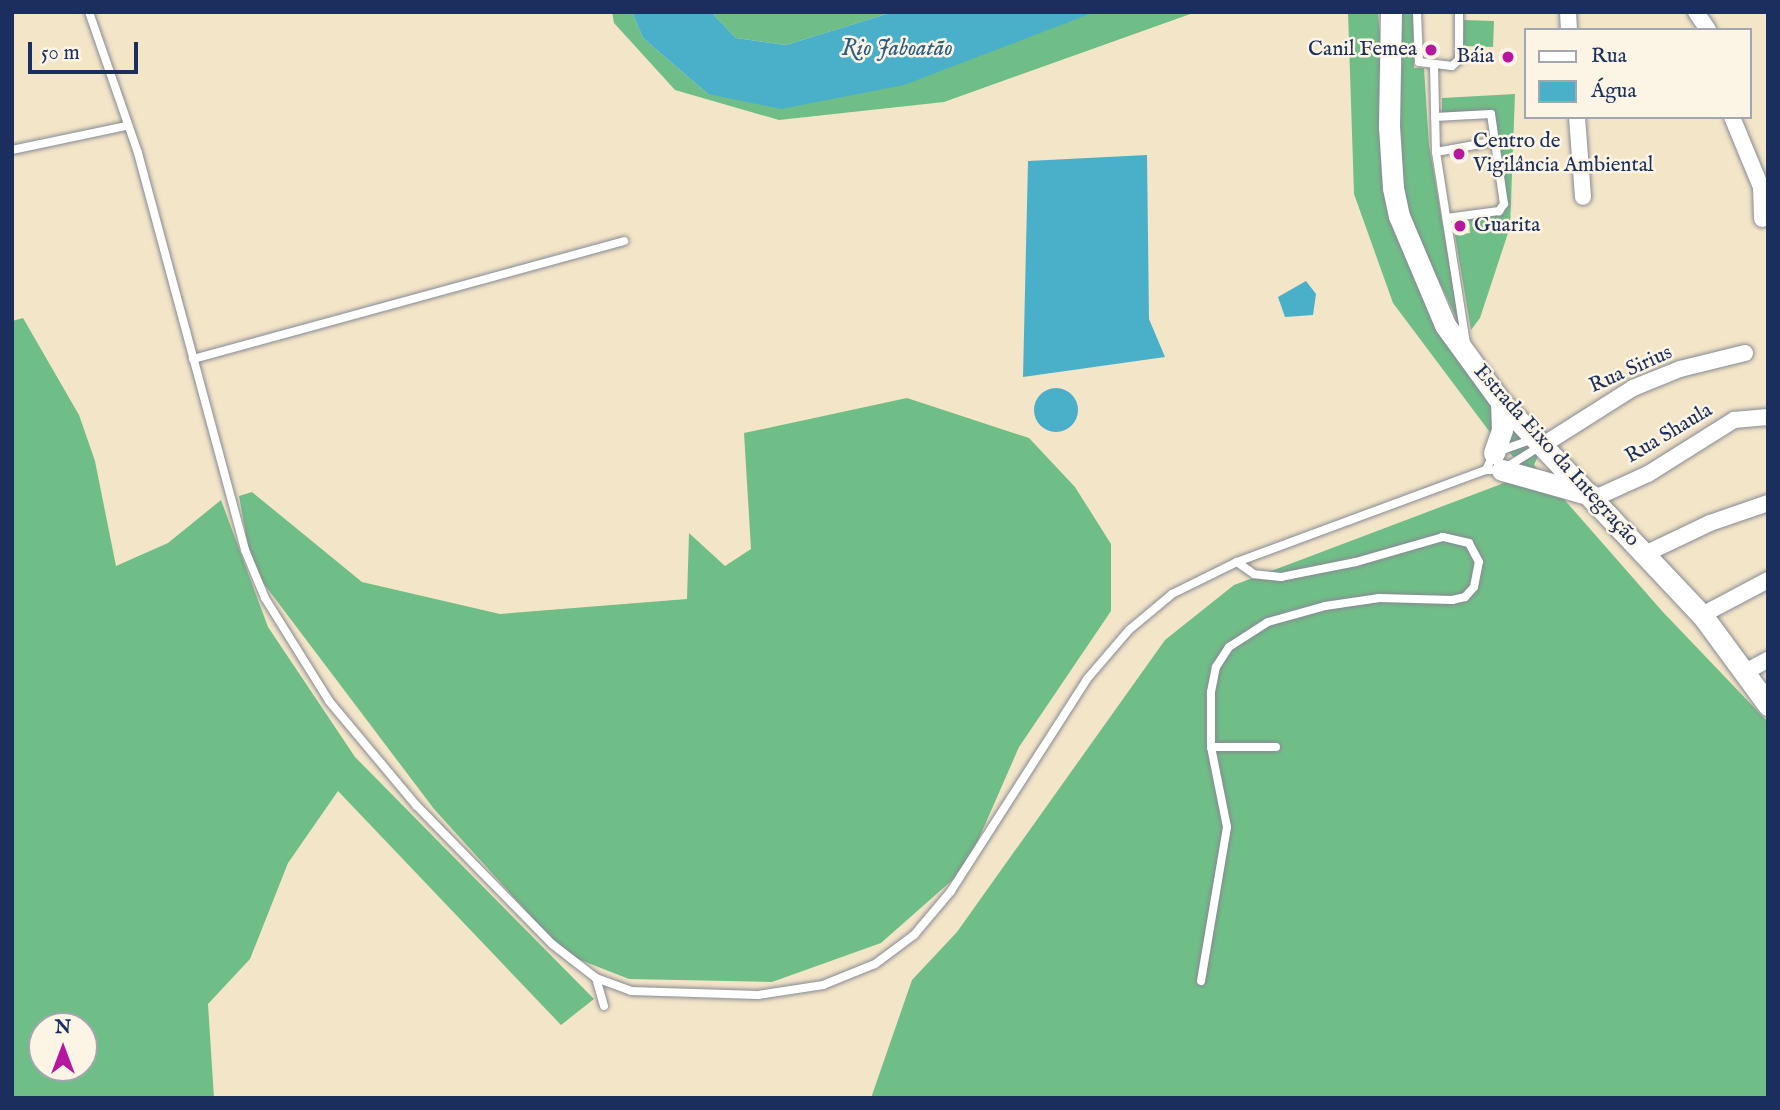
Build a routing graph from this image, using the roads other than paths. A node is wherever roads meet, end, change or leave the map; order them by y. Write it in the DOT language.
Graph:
graph roads {
  1 [pos="89,12"];
  2 [pos="1391,12"];
  3 [pos="1417,12"];
  4 [pos="1459,12"];
  5 [pos="1696,12"];
  6 [pos="1707,28"];
  7 [pos="1434,66"];
  8 [pos="1435,117"];
  9 [pos="1577,119"];
  10 [pos="1733,119"];
  11 [pos="126,127"];
  12 [pos="1497,141"];
  13 [pos="12,150"];
  14 [pos="1436,152"];
  15 [pos="1583,197"];
  16 [pos="1446,218"];
  17 [pos="1762,219"];
  18 [pos="624,241"];
  19 [pos="1745,353"];
  20 [pos="193,359"];
  21 [pos="1469,360"];
  22 [pos="1501,402"];
  23 [pos="1768,417"];
  24 [pos="1539,441"];
  25 [pos="1494,465"];
  26 [pos="1593,496"];
  27 [pos="1768,503"];
  28 [pos="1645,554"];
  29 [pos="1237,562"];
  30 [pos="1768,580"];
  31 [pos="1702,615"];
  32 [pos="1768,660"];
  33 [pos="1745,672"];
  34 [pos="1768,705"];
  35 [pos="1211,747"];
  36 [pos="1276,747"];
  37 [pos="596,978"];
  38 [pos="1201,981"];
  39 [pos="604,1006"];
  1 -- 11 [label="lane"];
  2 -- 21 [label="main road, Estrada Eixo da Integração"];
  3 -- 7 [label="lane"];
  4 -- 7 [label="lane"];
  5 -- 6 [label="street"];
  7 -- 8 [label="lane"];
  8 -- 12 [label="lane"];
  8 -- 14 [label="lane"];
  9 -- 15 [label="street"];
  10 -- 17 [label="street"];
  11 -- 13 [label="lane"];
  11 -- 20 [label="lane"];
  12 -- 14 [label="lane"];
  12 -- 16 [label="lane"];
  14 -- 16 [label="lane"];
  16 -- 21 [label="lane"];
  18 -- 20 [label="lane"];
  19 -- 24 [label="street, Rua Sirius"];
  20 -- 37 [label="lane"];
  21 -- 22 [label="main road, Estrada Eixo da Integração"];
  22 -- 24 [label="main road, Estrada Eixo da Integração"];
  22 -- 25 [label="main road"];
  23 -- 26 [label="street, Rua Shaula"];
  24 -- 25 [label="lane"];
  24 -- 25 [label="lane"];
  24 -- 26 [label="main road, Estrada Eixo da Integração"];
  25 -- 26 [label="main road"];
  25 -- 29 [label="lane"];
  26 -- 28 [label="main road, Estrada Eixo da Integração"];
  27 -- 28 [label="street"];
  28 -- 31 [label="main road, Estrada Eixo da Integração"];
  29 -- 35 [label="lane"];
  29 -- 37 [label="lane"];
  30 -- 31 [label="street"];
  31 -- 33 [label="main road, Estrada Eixo da Integração"];
  32 -- 33 [label="street"];
  33 -- 34 [label="main road, Estrada Eixo da Integração"];
  35 -- 36 [label="lane"];
  35 -- 38 [label="lane"];
  37 -- 39 [label="lane"];
}
